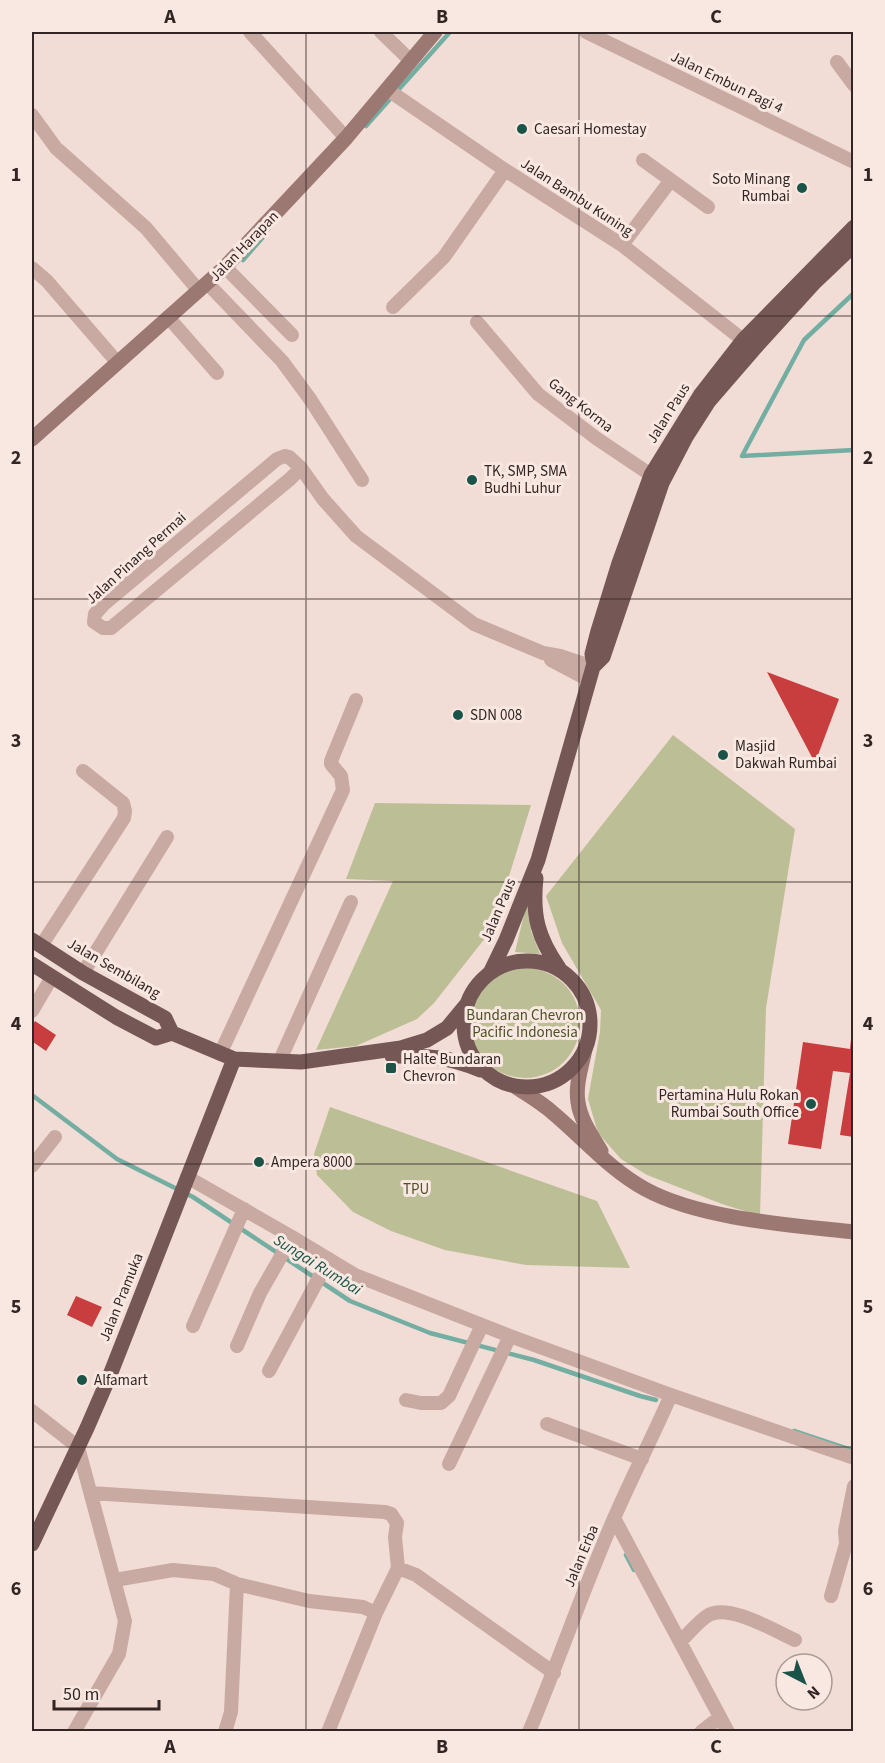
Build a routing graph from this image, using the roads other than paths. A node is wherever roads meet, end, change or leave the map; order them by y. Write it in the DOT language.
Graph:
graph roads {
  1 [pos="250,32"];
  2 [pos="381,32"];
  3 [pos="435,32"];
  4 [pos="586,32"];
  5 [pos="411,61"];
  6 [pos="837,62"];
  7 [pos="854,85"];
  8 [pos="389,91"];
  9 [pos="32,115"];
  10 [pos="346,138"];
  11 [pos="643,160"];
  12 [pos="854,162"];
  13 [pos="505,170"];
  14 [pos="671,180"];
  15 [pos="708,207"];
  16 [pos="854,227"];
  17 [pos="854,244"];
  18 [pos="622,245"];
  19 [pos="225,267"];
  20 [pos="32,268"];
  21 [pos="204,287"];
  22 [pos="393,307"];
  23 [pos="168,317"];
  24 [pos="477,322"];
  25 [pos="292,335"];
  26 [pos="743,340"];
  27 [pos="117,362"];
  28 [pos="217,373"];
  29 [pos="32,439"];
  30 [pos="301,468"];
  31 [pos="651,475"];
  32 [pos="362,480"];
  33 [pos="179,540"];
  34 [pos="194,557"];
  35 [pos="592,671"];
  36 [pos="356,700"];
  37 [pos="83,771"];
  38 [pos="167,837"];
  39 [pos="538,860"];
  40 [pos="351,902"];
  41 [pos="36,943"];
  42 [pos="32,964"];
  43 [pos="560,969"];
  44 [pos="83,973"];
  45 [pos="489,973"];
  46 [pos="52,977"];
  47 [pos="466,1005"];
  48 [pos="32,1011"];
  49 [pos="165,1018"];
  50 [pos="172,1033"];
  51 [pos="156,1038"];
  52 [pos="585,1049"];
  53 [pos="356,1055"];
  54 [pos="227,1057"];
  55 [pos="280,1060"];
  56 [pos="484,1072"];
  57 [pos="516,1087"];
  58 [pos="56,1137"];
  59 [pos="607,1162"];
  60 [pos="32,1166"];
  61 [pos="187,1177"];
  62 [pos="239,1220"];
  63 [pos="854,1232"];
  64 [pos="292,1237"];
  65 [pos="329,1259"];
  66 [pos="193,1326"];
  67 [pos="476,1338"];
  68 [pos="237,1346"];
  69 [pos="505,1346"];
  70 [pos="269,1371"];
  71 [pos="671,1395"];
  72 [pos="406,1400"];
  73 [pos="32,1411"];
  74 [pos="547,1424"];
  75 [pos="78,1447"];
  76 [pos="854,1458"];
  77 [pos="642,1459"];
  78 [pos="449,1464"];
  79 [pos="854,1486"];
  80 [pos="91,1493"];
  81 [pos="614,1518"];
  82 [pos="32,1544"];
  83 [pos="398,1568"];
  84 [pos="115,1580"];
  85 [pos="237,1584"];
  86 [pos="831,1596"];
  87 [pos="375,1613"];
  88 [pos="795,1640"];
  89 [pos="680,1642"];
  90 [pos="554,1673"];
  91 [pos="720,1717"];
  92 [pos="74,1731"];
  93 [pos="225,1731"];
  94 [pos="328,1731"];
  95 [pos="529,1731"];
  96 [pos="700,1731"];
  97 [pos="728,1731"];
  1 -- 10 [label="street"];
  2 -- 5 [label="street"];
  3 -- 5 [label="street, Jalan Harapan"];
  4 -- 12 [label="street, Jalan Embun Pagi 4"];
  5 -- 8 [label="street, Jalan Harapan"];
  6 -- 7 [label="street"];
  8 -- 10 [label="street, Jalan Harapan"];
  8 -- 13 [label="street, Jalan Bambu Kuning"];
  9 -- 21 [label="street"];
  10 -- 19 [label="street, Jalan Harapan"];
  11 -- 14 [label="street"];
  13 -- 18 [label="street, Jalan Bambu Kuning"];
  13 -- 22 [label="street"];
  14 -- 15 [label="street"];
  14 -- 18 [label="street"];
  16 -- 26 [label="main road, Jalan Paus"];
  17 -- 35 [label="main road, Jalan Paus"];
  18 -- 26 [label="street, Jalan Bambu Kuning"];
  19 -- 21 [label="street, Jalan Harapan"];
  19 -- 25 [label="street"];
  20 -- 27 [label="street"];
  21 -- 23 [label="street, Jalan Harapan"];
  21 -- 32 [label="street"];
  23 -- 27 [label="street, Jalan Harapan"];
  23 -- 28 [label="street"];
  24 -- 31 [label="street, Gang Korma"];
  26 -- 31 [label="main road, Jalan Paus"];
  27 -- 29 [label="street, Jalan Harapan"];
  30 -- 33 [label="street, Jalan Pinang Permai"];
  30 -- 34 [label="street, Jalan Pinang Permai"];
  30 -- 35 [label="street"];
  31 -- 35 [label="main road, Jalan Paus"];
  33 -- 34 [label="street"];
  33 -- 34 [label="street, Jalan Pinang Permai"];
  35 -- 39 [label="main road, Jalan Paus"];
  36 -- 54 [label="street"];
  37 -- 41 [label="street"];
  38 -- 44 [label="street"];
  39 -- 43 [label="main road, Jalan Paus"];
  39 -- 45 [label="main road, Jalan Paus"];
  40 -- 55 [label="street"];
  41 -- 44 [label="main road, Jalan Sembilang"];
  42 -- 46 [label="main road"];
  43 -- 45 [label="main road"];
  43 -- 52 [label="main road"];
  44 -- 49 [label="main road, Jalan Sembilang"];
  45 -- 47 [label="main road"];
  46 -- 48 [label="street"];
  46 -- 51 [label="main road"];
  47 -- 53 [label="main road"];
  47 -- 56 [label="main road"];
  49 -- 50 [label="main road, Jalan Sembilang"];
  49 -- 51 [label="main road"];
  50 -- 51 [label="main road"];
  50 -- 54 [label="main road"];
  52 -- 57 [label="main road"];
  52 -- 59 [label="street"];
  53 -- 55 [label="main road"];
  53 -- 56 [label="main road"];
  54 -- 55 [label="main road"];
  54 -- 61 [label="main road, Jalan Pramuka"];
  56 -- 57 [label="main road"];
  57 -- 59 [label="street"];
  58 -- 60 [label="street"];
  59 -- 63 [label="street"];
  61 -- 62 [label="street"];
  61 -- 75 [label="main road, Jalan Pramuka"];
  62 -- 64 [label="street"];
  62 -- 66 [label="street"];
  64 -- 65 [label="street"];
  64 -- 68 [label="street"];
  65 -- 67 [label="street"];
  65 -- 70 [label="street"];
  67 -- 69 [label="street"];
  67 -- 72 [label="street"];
  69 -- 71 [label="street"];
  69 -- 78 [label="street"];
  71 -- 76 [label="street"];
  71 -- 77 [label="street, Jalan Erba"];
  73 -- 75 [label="street"];
  74 -- 77 [label="street"];
  75 -- 80 [label="street"];
  75 -- 82 [label="main road, Jalan Pramuka"];
  77 -- 81 [label="street, Jalan Erba"];
  79 -- 86 [label="street"];
  80 -- 83 [label="street"];
  80 -- 84 [label="street"];
  81 -- 89 [label="street"];
  81 -- 90 [label="street, Jalan Erba"];
  83 -- 87 [label="street"];
  83 -- 90 [label="street"];
  84 -- 85 [label="street"];
  84 -- 92 [label="street"];
  85 -- 87 [label="street"];
  85 -- 93 [label="street"];
  87 -- 94 [label="street"];
  88 -- 89 [label="street"];
  89 -- 91 [label="street"];
  90 -- 95 [label="street, Jalan Erba"];
  91 -- 96 [label="street"];
  91 -- 97 [label="street"];
}
